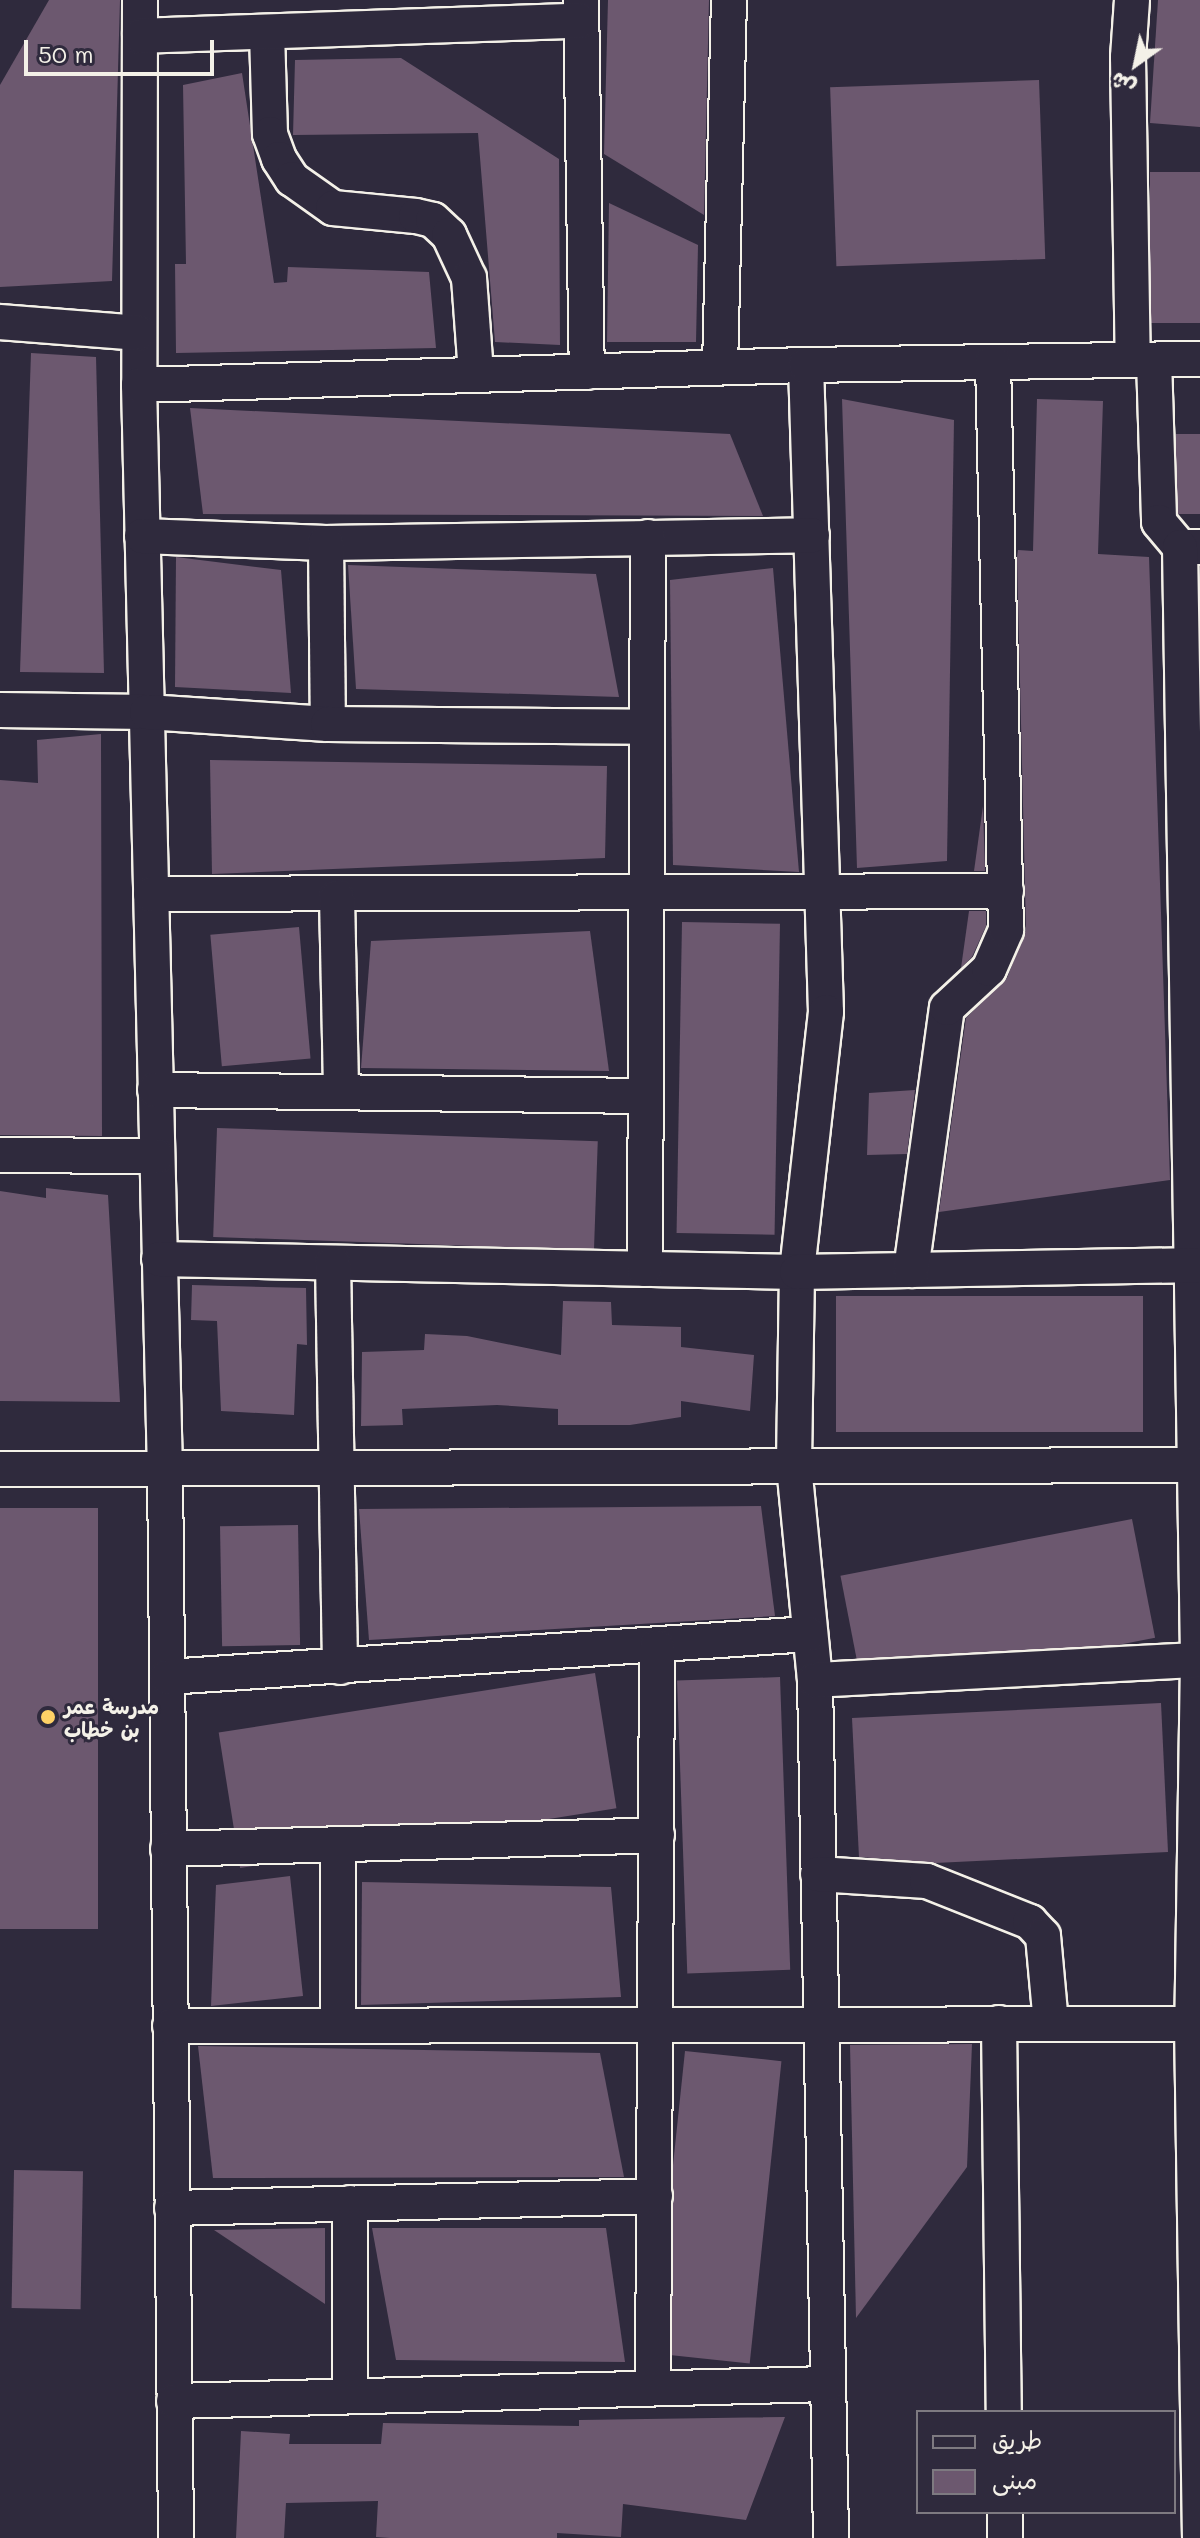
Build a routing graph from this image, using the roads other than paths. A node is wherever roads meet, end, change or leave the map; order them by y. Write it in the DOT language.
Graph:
graph roads {
  1 [pos="140,0"];
  2 [pos="729,0"];
  3 [pos="1132,0"];
  4 [pos="580,10"];
  5 [pos="267,33"];
  6 [pos="140,36"];
  7 [pos="0,322"];
  8 [pos="139,333"];
  9 [pos="1200,359"];
  10 [pos="1144,360"];
  11 [pos="993,362"];
  12 [pos="806,365"];
  13 [pos="720,367"];
  14 [pos="587,372"];
  15 [pos="476,373"];
  16 [pos="139,385"];
  17 [pos="812,535"];
  18 [pos="142,536"];
  19 [pos="648,537"];
  20 [pos="326,543"];
  21 [pos="1190,547"];
  22 [pos="0,710"];
  23 [pos="147,712"];
  24 [pos="328,724"];
  25 [pos="647,727"];
  26 [pos="645,891"];
  27 [pos="1006,891"];
  28 [pos="822,892"];
  29 [pos="151,894"];
  30 [pos="337,897"];
  31 [pos="1193,929"];
  32 [pos="155,1090"];
  33 [pos="341,1090"];
  34 [pos="646,1096"];
  35 [pos="0,1155"];
  36 [pos="157,1156"];
  37 [pos="159,1259"];
  38 [pos="333,1263"];
  39 [pos="1195,1265"];
  40 [pos="645,1269"];
  41 [pos="911,1270"];
  42 [pos="797,1272"];
  43 [pos="1196,1465"];
  44 [pos="794,1466"];
  45 [pos="338,1468"];
  46 [pos="0,1469"];
  47 [pos="165,1469"];
  48 [pos="809,1634"];
  49 [pos="657,1647"];
  50 [pos="1199,1660"];
  51 [pos="340,1667"];
  52 [pos="167,1677"];
  53 [pos="815,1680"];
  54 [pos="657,1835"];
  55 [pos="338,1844"];
  56 [pos="168,1849"];
  57 [pos="818,1874"];
  58 [pos="821,2023"];
  59 [pos="999,2023"];
  60 [pos="656,2024"];
  61 [pos="1051,2024"];
  62 [pos="1196,2024"];
  63 [pos="338,2025"];
  64 [pos="170,2026"];
  65 [pos="655,2196"];
  66 [pos="350,2203"];
  67 [pos="172,2208"];
  68 [pos="1199,2374"];
  69 [pos="828,2384"];
  70 [pos="653,2388"];
  71 [pos="350,2396"];
  72 [pos="174,2401"];
  73 [pos="1004,2410"];
  74 [pos="1005,2514"];
  75 [pos="176,2538"];
  76 [pos="831,2538"];
  77 [pos="1005,2538"];
  78 [pos="1200,2538"];
  1 -- 6 [label="street"];
  2 -- 13 [label="street"];
  3 -- 10 [label="street"];
  4 -- 5 [label="street"];
  4 -- 14 [label="street"];
  5 -- 6 [label="street"];
  5 -- 15 [label="street"];
  6 -- 8 [label="street"];
  7 -- 8 [label="street"];
  8 -- 16 [label="street"];
  9 -- 10 [label="street"];
  10 -- 11 [label="street"];
  10 -- 21 [label="street"];
  11 -- 12 [label="street"];
  11 -- 27 [label="street"];
  12 -- 13 [label="street"];
  12 -- 17 [label="street"];
  13 -- 14 [label="street"];
  14 -- 15 [label="street"];
  15 -- 16 [label="street"];
  16 -- 18 [label="street"];
  17 -- 19 [label="street"];
  17 -- 28 [label="street"];
  18 -- 20 [label="street"];
  18 -- 23 [label="street"];
  19 -- 20 [label="street"];
  19 -- 25 [label="street"];
  20 -- 24 [label="street"];
  21 -- 31 [label="street"];
  22 -- 23 [label="street"];
  23 -- 24 [label="street"];
  23 -- 29 [label="street"];
  24 -- 25 [label="street"];
  25 -- 26 [label="street"];
  26 -- 28 [label="street"];
  26 -- 30 [label="street"];
  26 -- 34 [label="street"];
  27 -- 28 [label="street"];
  27 -- 41 [label="street"];
  28 -- 42 [label="street"];
  29 -- 30 [label="street"];
  29 -- 32 [label="street"];
  30 -- 33 [label="street"];
  31 -- 39 [label="street"];
  32 -- 33 [label="street"];
  32 -- 36 [label="street"];
  33 -- 34 [label="street"];
  34 -- 40 [label="street"];
  35 -- 36 [label="street"];
  36 -- 37 [label="street"];
  37 -- 38 [label="street"];
  37 -- 47 [label="street"];
  38 -- 40 [label="street"];
  38 -- 45 [label="street"];
  39 -- 41 [label="street"];
  39 -- 43 [label="street"];
  40 -- 42 [label="street"];
  41 -- 42 [label="street"];
  42 -- 44 [label="street"];
  43 -- 44 [label="street"];
  43 -- 50 [label="street"];
  44 -- 45 [label="street"];
  44 -- 48 [label="street"];
  45 -- 47 [label="street"];
  45 -- 51 [label="street"];
  46 -- 47 [label="street"];
  47 -- 52 [label="street"];
  48 -- 49 [label="street"];
  48 -- 53 [label="street"];
  49 -- 51 [label="street"];
  49 -- 54 [label="street"];
  50 -- 53 [label="street"];
  50 -- 62 [label="street"];
  51 -- 52 [label="street"];
  52 -- 56 [label="street"];
  53 -- 57 [label="street"];
  54 -- 55 [label="street"];
  54 -- 60 [label="street"];
  55 -- 56 [label="street"];
  55 -- 63 [label="street"];
  56 -- 64 [label="street"];
  57 -- 58 [label="street"];
  57 -- 61 [label="street"];
  58 -- 59 [label="street"];
  58 -- 60 [label="street"];
  58 -- 69 [label="street"];
  59 -- 61 [label="street"];
  59 -- 73 [label="street"];
  60 -- 63 [label="street"];
  60 -- 65 [label="street"];
  61 -- 62 [label="street"];
  62 -- 68 [label="street"];
  63 -- 64 [label="street"];
  64 -- 67 [label="street"];
  65 -- 66 [label="street"];
  65 -- 70 [label="street"];
  66 -- 67 [label="street"];
  66 -- 71 [label="street"];
  67 -- 72 [label="street"];
  68 -- 78 [label="street"];
  69 -- 70 [label="street"];
  69 -- 76 [label="street"];
  70 -- 71 [label="street"];
  71 -- 72 [label="street"];
  72 -- 75 [label="street"];
  74 -- 77 [label="street"];
}
